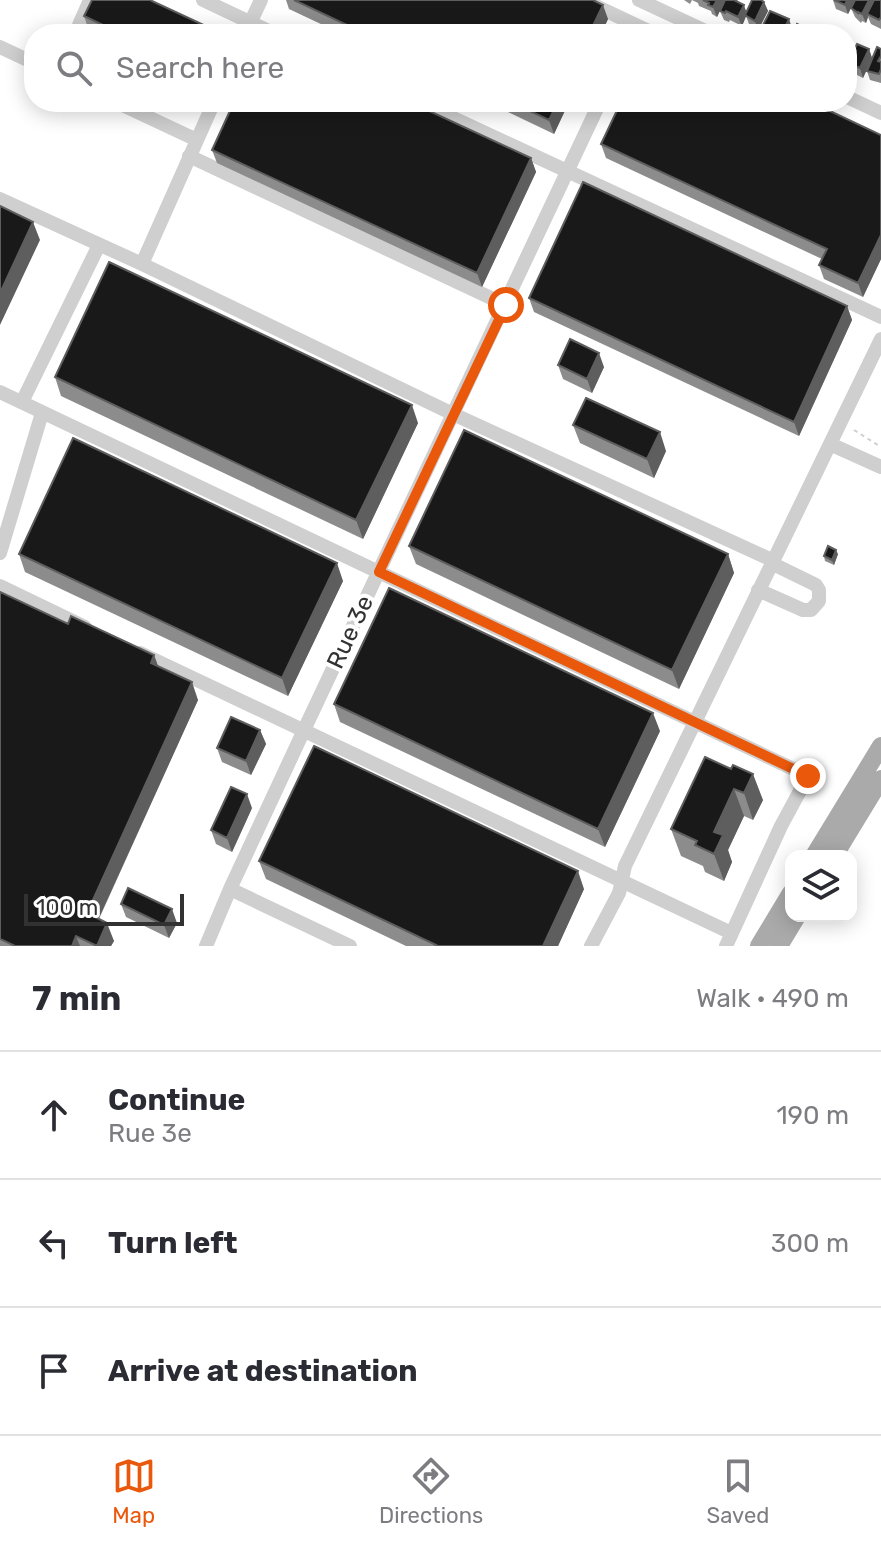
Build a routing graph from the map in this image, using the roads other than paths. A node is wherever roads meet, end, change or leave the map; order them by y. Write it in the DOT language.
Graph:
graph roads {
  1 [pos="90,0"];
  2 [pos="203,0"];
  3 [pos="261,0"];
  4 [pos="583,0"];
  5 [pos="639,0"];
  6 [pos="79,24"];
  7 [pos="242,24"];
  8 [pos="250,24"];
  9 [pos="624,24"];
  10 [pos="691,24"];
  11 [pos="0,47"];
  12 [pos="24,58"];
  13 [pos="857,102"];
  14 [pos="137,112"];
  15 [pos="210,112"];
  16 [pos="440,112"];
  17 [pos="595,112"];
  18 [pos="881,113"];
  19 [pos="197,140"];
  20 [pos="189,156"];
  21 [pos="568,172"];
  22 [pos="0,199"];
  23 [pos="99,245"];
  24 [pos="142,264"];
  25 [pos="506,305"];
  26 [pos="881,317"];
  27 [pos="881,339"];
  28 [pos="0,392"];
  29 [pos="22,402"];
  30 [pos="42,413"];
  31 [pos="453,414"];
  32 [pos="830,444"];
  33 [pos="881,467"];
  34 [pos="0,553"];
  35 [pos="771,562"];
  36 [pos="379,572"];
  37 [pos="0,586"];
  38 [pos="758,590"];
  39 [pos="92,630"];
  40 [pos="120,643"];
  41 [pos="695,723"];
  42 [pos="304,730"];
  43 [pos="881,746"];
  44 [pos="881,779"];
  45 [pos="818,850"];
  46 [pos="838,850"];
  47 [pos="621,881"];
  48 [pos="230,889"];
  49 [pos="785,903"];
  50 [pos="793,922"];
  51 [pos="725,930"];
  52 [pos="206,946"];
  53 [pos="350,946"];
  54 [pos="591,946"];
  55 [pos="726,946"];
  56 [pos="759,946"];
  57 [pos="779,946"];
  1 -- 6 [label="street"];
  2 -- 7 [label="street"];
  3 -- 8 [label="street"];
  4 -- 9 [label="street"];
  5 -- 10 [label="street"];
  11 -- 12 [label="street"];
  13 -- 18 [label="street"];
  14 -- 19 [label="street"];
  15 -- 19 [label="street"];
  16 -- 21 [label="street"];
  17 -- 21 [label="street, Rue 3e"];
  19 -- 20 [label="street"];
  20 -- 24 [label="street"];
  20 -- 25 [label="street"];
  21 -- 25 [label="street, Rue 3e"];
  21 -- 26 [label="street"];
  22 -- 23 [label="street"];
  23 -- 24 [label="street"];
  23 -- 29 [label="street"];
  24 -- 31 [label="street"];
  25 -- 31 [label="street, Rue 3e"];
  27 -- 32 [label="street"];
  28 -- 29 [label="street"];
  29 -- 30 [label="street"];
  30 -- 34 [label="street"];
  30 -- 36 [label="street"];
  31 -- 35 [label="street"];
  31 -- 36 [label="street, Rue 3e"];
  32 -- 33 [label="street"];
  32 -- 35 [label="street"];
  35 -- 38 [label="street"];
  35 -- 38 [label="street"];
  36 -- 41 [label="street"];
  36 -- 42 [label="street, Rue 3e"];
  37 -- 39 [label="street"];
  38 -- 41 [label="street"];
  40 -- 42 [label="street"];
  41 -- 47 [label="street"];
  41 -- 55 [label="street"];
  42 -- 47 [label="street"];
  42 -- 48 [label="street, Rue 3e"];
  43 -- 45 [label="main road"];
  44 -- 46 [label="main road"];
  47 -- 51 [label="street"];
  47 -- 54 [label="street"];
  48 -- 52 [label="street, Rue 3e"];
  48 -- 53 [label="street"];
  49 -- 56 [label="main road"];
  50 -- 57 [label="main road"];
}
